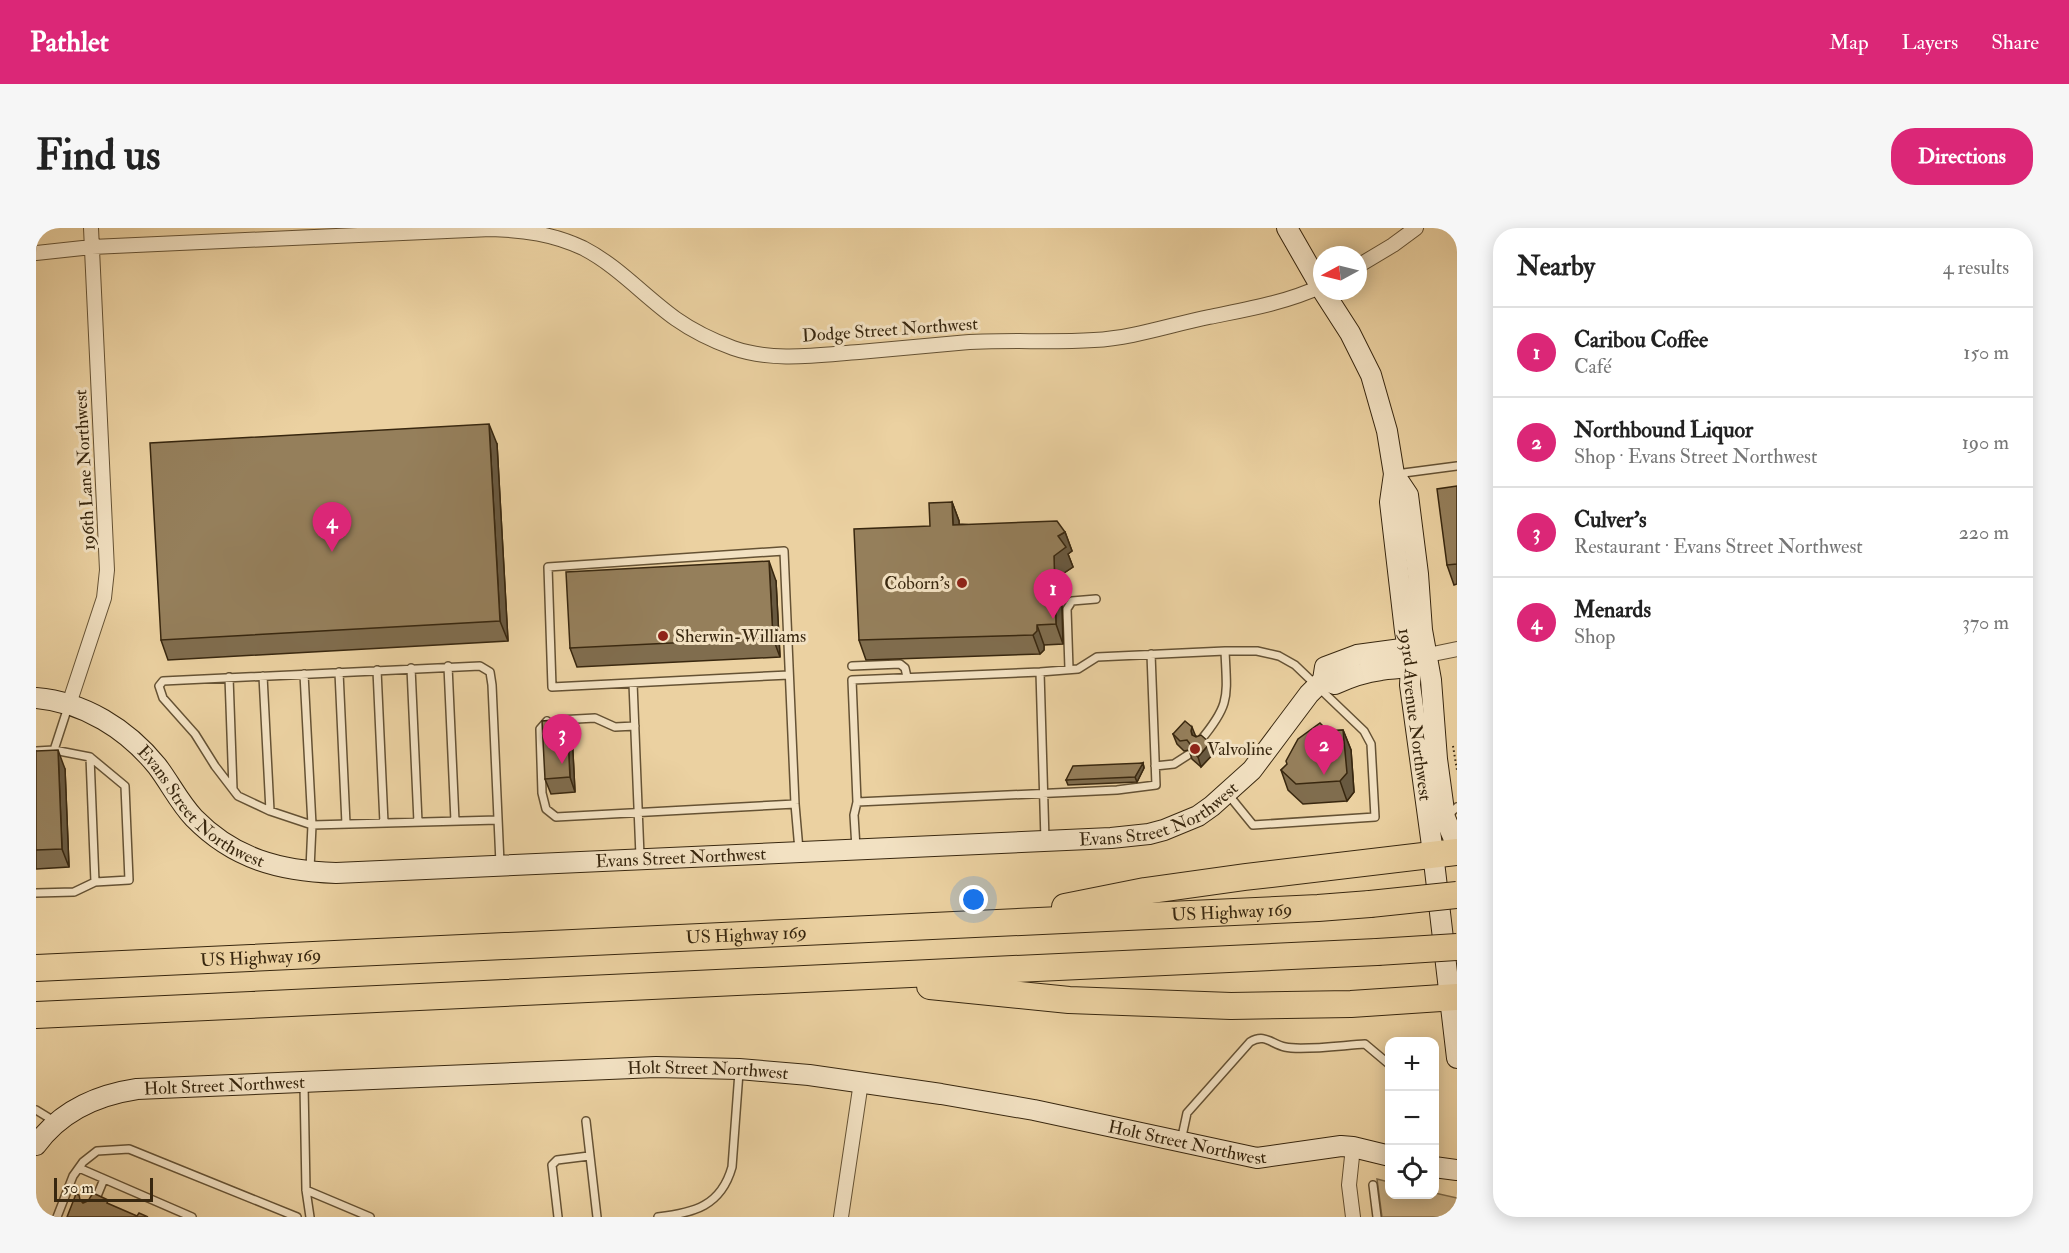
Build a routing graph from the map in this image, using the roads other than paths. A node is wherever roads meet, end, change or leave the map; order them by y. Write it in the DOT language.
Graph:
graph roads {
  1 [pos="91,228"];
  2 [pos="1287,228"];
  3 [pos="1416,228"];
  4 [pos="491,229"];
  5 [pos="92,247"];
  6 [pos="36,253"];
  7 [pos="1367,261"];
  8 [pos="1313,273"];
  9 [pos="1313,291"];
  10 [pos="1329,300"];
  11 [pos="1457,466"];
  12 [pos="1394,474"];
  13 [pos="1096,599"];
  14 [pos="1457,649"];
  15 [pos="1225,651"];
  16 [pos="1151,654"];
  17 [pos="1416,657"];
  18 [pos="448,666"];
  19 [pos="852,666"];
  20 [pos="411,668"];
  21 [pos="1069,669"];
  22 [pos="377,670"];
  23 [pos="339,672"];
  24 [pos="1040,672"];
  25 [pos="304,674"];
  26 [pos="789,675"];
  27 [pos="263,676"];
  28 [pos="229,677"];
  29 [pos="907,677"];
  30 [pos="633,683"];
  31 [pos="1319,683"];
  32 [pos="36,698"];
  33 [pos="69,704"];
  34 [pos="635,726"];
  35 [pos="1200,741"];
  36 [pos="54,750"];
  37 [pos="36,751"];
  38 [pos="1188,755"];
  39 [pos="90,757"];
  40 [pos="1155,766"];
  41 [pos="233,789"];
  42 [pos="1044,793"];
  43 [pos="1227,793"];
  44 [pos="857,802"];
  45 [pos="795,804"];
  46 [pos="270,811"];
  47 [pos="638,812"];
  48 [pos="1451,812"];
  49 [pos="498,820"];
  50 [pos="455,821"];
  51 [pos="418,822"];
  52 [pos="384,823"];
  53 [pos="346,824"];
  54 [pos="312,825"];
  55 [pos="1045,840"];
  56 [pos="856,849"];
  57 [pos="1449,850"];
  58 [pos="799,853"];
  59 [pos="640,859"];
  60 [pos="500,865"];
  61 [pos="310,871"];
  62 [pos="95,882"];
  63 [pos="36,893"];
  64 [pos="1457,895"];
  65 [pos="983,924"];
  66 [pos="1451,951"];
  67 [pos="36,968"];
  68 [pos="837,977"];
  69 [pos="1453,998"];
  70 [pos="36,1015"];
  71 [pos="1457,1058"];
  72 [pos="1385,1062"];
  73 [pos="739,1069"];
  74 [pos="304,1082"];
  75 [pos="861,1082"];
  76 [pos="36,1110"];
  77 [pos="586,1121"];
  78 [pos="56,1123"];
  79 [pos="1181,1143"];
  80 [pos="36,1145"];
  81 [pos="1353,1147"];
  82 [pos="1385,1155"];
  83 [pos="590,1156"];
  84 [pos="79,1168"];
  85 [pos="1439,1168"];
  86 [pos="1457,1170"];
  87 [pos="104,1179"];
  88 [pos="1373,1185"];
  89 [pos="306,1190"];
  90 [pos="90,1212"];
  91 [pos="359,1215"];
  92 [pos="57,1217"];
  93 [pos="192,1217"];
  94 [pos="297,1217"];
  95 [pos="310,1217"];
  96 [pos="369,1217"];
  97 [pos="558,1217"];
  98 [pos="597,1217"];
  99 [pos="658,1217"];
  100 [pos="841,1217"];
  101 [pos="1353,1217"];
  102 [pos="1377,1217"];
  1 -- 5 [label="street, 196th Lane Northwest"];
  2 -- 8 [label="street, 193rd Avenue Northwest"];
  3 -- 7 [label="street"];
  4 -- 5 [label="street, Dodge Street Northwest"];
  4 -- 9 [label="street, Dodge Street Northwest"];
  5 -- 6 [label="street, Dodge Street Northwest"];
  5 -- 33 [label="street, 196th Lane Northwest"];
  10 -- 12 [label="street, 193rd Avenue Northwest"];
  11 -- 12 [label="lane"];
  12 -- 17 [label="street, 193rd Avenue Northwest"];
  13 -- 21 [label="lane"];
  14 -- 17 [label="street"];
  15 -- 16 [label="lane"];
  15 -- 31 [label="lane"];
  15 -- 35 [label="lane"];
  16 -- 21 [label="lane"];
  16 -- 40 [label="lane"];
  17 -- 31 [label="street"];
  17 -- 48 [label="street, 193rd Avenue Northwest"];
  17 -- 57 [label="street, 193rd Avenue Northwest"];
  18 -- 20 [label="lane"];
  18 -- 49 [label="lane"];
  18 -- 50 [label="lane"];
  19 -- 29 [label="lane"];
  20 -- 22 [label="lane"];
  20 -- 51 [label="lane"];
  21 -- 24 [label="lane"];
  22 -- 23 [label="lane"];
  22 -- 52 [label="lane"];
  23 -- 25 [label="lane"];
  23 -- 53 [label="lane"];
  24 -- 29 [label="lane"];
  24 -- 42 [label="lane"];
  25 -- 27 [label="lane"];
  25 -- 54 [label="lane"];
  26 -- 30 [label="lane"];
  26 -- 30 [label="lane"];
  26 -- 45 [label="lane"];
  27 -- 28 [label="lane"];
  27 -- 46 [label="lane"];
  28 -- 41 [label="lane"];
  28 -- 41 [label="lane"];
  29 -- 44 [label="lane"];
  30 -- 34 [label="lane"];
  31 -- 43 [label="street, Evans Street Northwest"];
  31 -- 43 [label="lane"];
  32 -- 33 [label="street, Evans Street Northwest"];
  33 -- 36 [label="lane"];
  33 -- 61 [label="street, Evans Street Northwest"];
  34 -- 47 [label="lane"];
  34 -- 47 [label="lane"];
  36 -- 37 [label="lane"];
  36 -- 39 [label="lane"];
  38 -- 40 [label="lane"];
  39 -- 62 [label="lane"];
  39 -- 62 [label="lane"];
  40 -- 42 [label="lane"];
  41 -- 46 [label="lane"];
  42 -- 44 [label="lane"];
  42 -- 55 [label="lane"];
  43 -- 55 [label="street, Evans Street Northwest"];
  44 -- 56 [label="lane"];
  45 -- 47 [label="lane"];
  45 -- 58 [label="lane"];
  46 -- 54 [label="lane"];
  47 -- 59 [label="lane"];
  48 -- 57 [label="street, 193rd Avenue Northwest"];
  49 -- 50 [label="lane"];
  49 -- 60 [label="lane"];
  50 -- 51 [label="lane"];
  51 -- 52 [label="lane"];
  52 -- 53 [label="lane"];
  53 -- 54 [label="lane"];
  54 -- 61 [label="lane"];
  55 -- 56 [label="street, Evans Street Northwest"];
  56 -- 58 [label="street, Evans Street Northwest"];
  57 -- 65 [label="highway"];
  57 -- 66 [label="street, 193rd Avenue Northwest"];
  58 -- 59 [label="street, Evans Street Northwest"];
  59 -- 60 [label="street, Evans Street Northwest"];
  60 -- 61 [label="street, Evans Street Northwest"];
  62 -- 63 [label="lane"];
  64 -- 65 [label="highway, US Highway 169, bridge"];
  65 -- 67 [label="highway, US Highway 169"];
  66 -- 68 [label="highway, bridge"];
  66 -- 69 [label="street, 193rd Avenue Northwest"];
  68 -- 69 [label="highway"];
  68 -- 70 [label="highway"];
  69 -- 71 [label="street, 193rd Avenue Northwest"];
  72 -- 79 [label="lane"];
  73 -- 74 [label="street, Holt Street Northwest"];
  73 -- 75 [label="street, Holt Street Northwest"];
  73 -- 99 [label="lane"];
  74 -- 78 [label="street, Holt Street Northwest"];
  74 -- 89 [label="lane"];
  75 -- 79 [label="street, Holt Street Northwest"];
  75 -- 100 [label="street"];
  76 -- 78 [label="lane"];
  77 -- 83 [label="lane"];
  78 -- 80 [label="street, Holt Street Northwest"];
  79 -- 81 [label="street, Holt Street Northwest"];
  81 -- 82 [label="street, Holt Street Northwest"];
  81 -- 101 [label="street"];
  83 -- 97 [label="lane"];
  83 -- 98 [label="lane"];
  84 -- 87 [label="lane"];
  84 -- 92 [label="lane"];
  84 -- 94 [label="lane"];
  85 -- 86 [label="street"];
  87 -- 90 [label="lane"];
  87 -- 93 [label="lane"];
  88 -- 102 [label="lane"];
  89 -- 91 [label="lane"];
  89 -- 95 [label="lane"];
  91 -- 96 [label="lane"];
}
